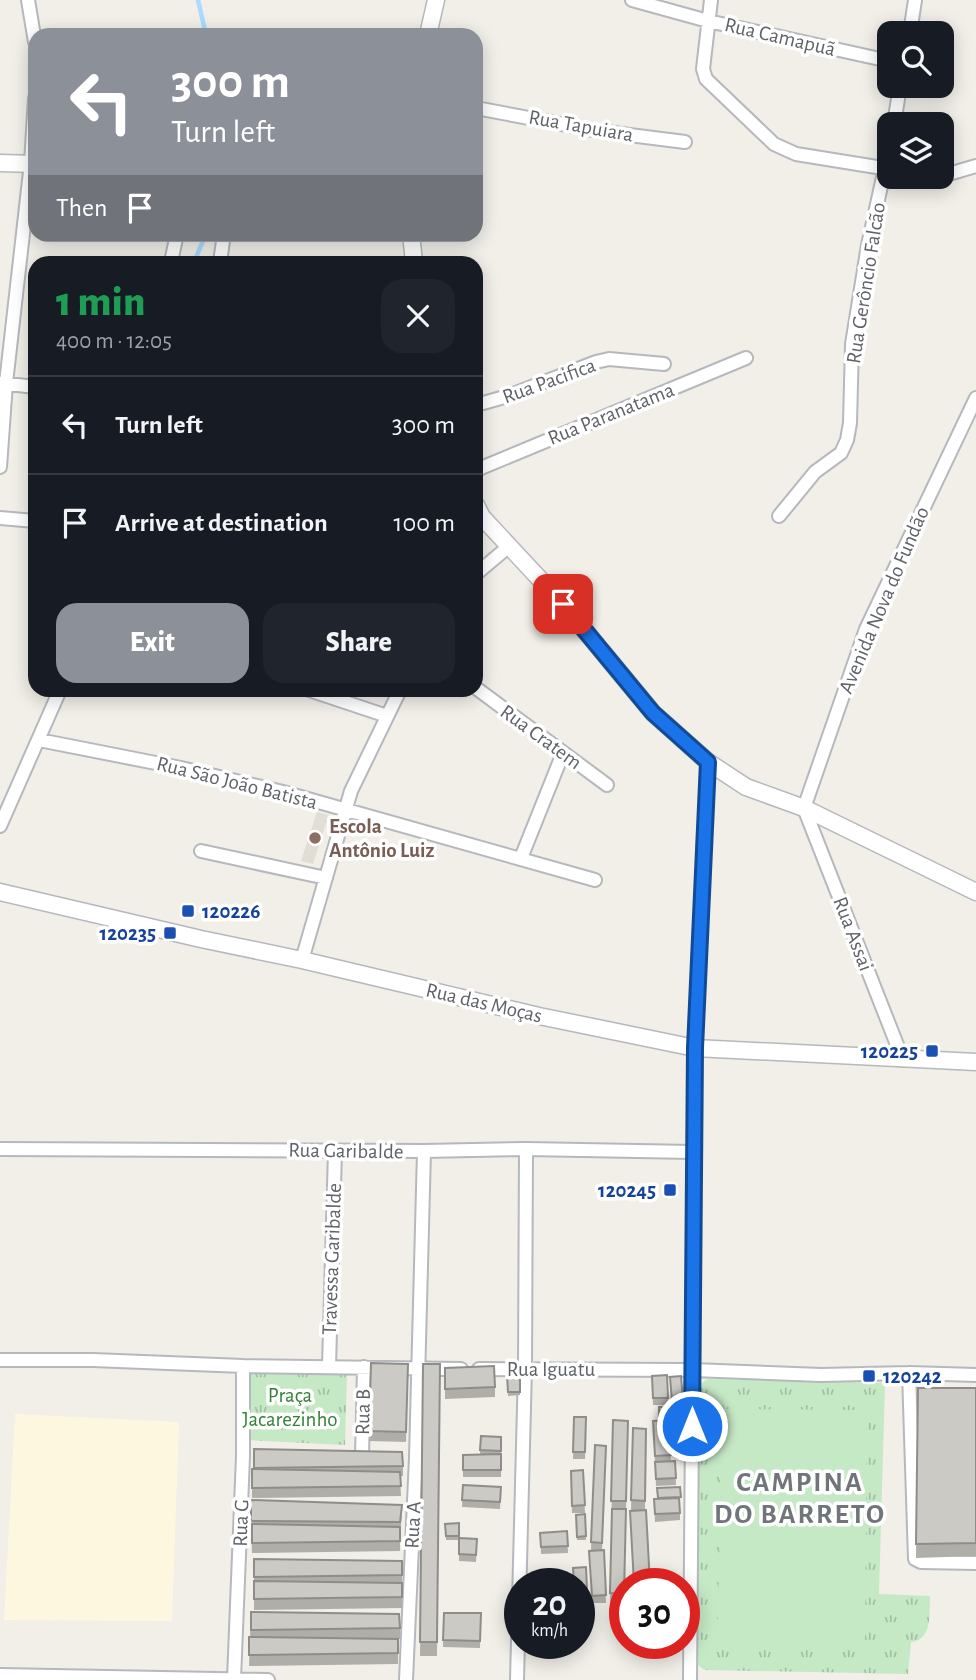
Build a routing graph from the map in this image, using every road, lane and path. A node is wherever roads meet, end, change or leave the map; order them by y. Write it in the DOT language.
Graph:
graph roads {
  1 [pos="28,0"];
  2 [pos="436,0"];
  3 [pos="632,0"];
  4 [pos="711,0"];
  5 [pos="915,0"];
  6 [pos="708,21"];
  7 [pos="912,21"];
  8 [pos="33,28"];
  9 [pos="430,28"];
  10 [pos="877,58"];
  11 [pos="483,109"];
  12 [pos="685,142"];
  13 [pos="0,163"];
  14 [pos="28,163"];
  15 [pos="976,166"];
  16 [pos="877,167"];
  17 [pos="954,172"];
  18 [pos="882,189"];
  19 [pos="28,200"];
  20 [pos="746,358"];
  21 [pos="664,364"];
  22 [pos="3,383"];
  23 [pos="28,386"];
  24 [pos="976,398"];
  25 [pos="483,403"];
  26 [pos="0,467"];
  27 [pos="483,467"];
  28 [pos="779,516"];
  29 [pos="0,518"];
  30 [pos="483,518"];
  31 [pos="28,520"];
  32 [pos="508,547"];
  33 [pos="483,568"];
  34 [pos="483,693"];
  35 [pos="57,697"];
  36 [pos="330,697"];
  37 [pos="396,697"];
  38 [pos="387,716"];
  39 [pos="39,740"];
  40 [pos="563,753"];
  41 [pos="708,762"];
  42 [pos="607,785"];
  43 [pos="804,808"];
  44 [pos="345,809"];
  45 [pos="0,826"];
  46 [pos="201,851"];
  47 [pos="521,858"];
  48 [pos="326,878"];
  49 [pos="595,880"];
  50 [pos="0,892"];
  51 [pos="976,892"];
  52 [pos="302,960"];
  53 [pos="695,1048"];
  54 [pos="903,1060"];
  55 [pos="976,1062"];
  56 [pos="0,1149"];
  57 [pos="526,1149"];
  58 [pos="335,1151"];
  59 [pos="424,1151"];
  60 [pos="693,1152"];
  61 [pos="0,1360"];
  62 [pos="243,1366"];
  63 [pos="329,1366"];
  64 [pos="364,1367"];
  65 [pos="525,1368"];
  66 [pos="418,1370"];
  67 [pos="693,1370"];
  68 [pos="909,1373"];
  69 [pos="976,1375"];
  70 [pos="361,1457"];
  71 [pos="976,1563"];
  72 [pos="0,1675"];
  73 [pos="221,1679"];
  74 [pos="234,1679"];
  75 [pos="268,1680"];
  76 [pos="406,1680"];
  77 [pos="517,1680"];
  78 [pos="690,1680"];
  1 -- 8 [label="street"];
  2 -- 9 [label="street"];
  3 -- 6 [label="street, Rua Camapuã"];
  4 -- 6 [label="street"];
  5 -- 7 [label="street"];
  6 -- 10 [label="street, Rua Camapuã"];
  6 -- 16 [label="street"];
  11 -- 12 [label="street, Rua Tapuiara"];
  13 -- 14 [label="street"];
  15 -- 17 [label="street"];
  18 -- 28 [label="street, Rua Gerôncio Falcão"];
  19 -- 22 [label="street"];
  20 -- 27 [label="street, Rua Paranatama"];
  21 -- 25 [label="street, Rua Pacifica"];
  22 -- 23 [label="street"];
  22 -- 26 [label="street"];
  24 -- 43 [label="street, Avenida Nova do Fundão"];
  29 -- 31 [label="street"];
  30 -- 32 [label="street"];
  32 -- 33 [label="street"];
  32 -- 41 [label="street"];
  34 -- 40 [label="street, Rua Cratem"];
  35 -- 39 [label="street"];
  36 -- 38 [label="street"];
  37 -- 38 [label="street"];
  38 -- 44 [label="street"];
  39 -- 44 [label="street, Rua São João Batista"];
  39 -- 45 [label="street"];
  40 -- 42 [label="street, Rua Cratem"];
  40 -- 47 [label="street"];
  41 -- 43 [label="street"];
  41 -- 53 [label="street"];
  43 -- 51 [label="street"];
  43 -- 54 [label="street, Rua Assai"];
  44 -- 47 [label="street, Rua São João Batista"];
  44 -- 48 [label="street"];
  46 -- 48 [label="street"];
  47 -- 49 [label="street, Rua São João Batista"];
  48 -- 52 [label="street"];
  50 -- 52 [label="street, Rua das Moças"];
  52 -- 53 [label="street, Rua das Moças"];
  53 -- 54 [label="street, Rua das Moças"];
  53 -- 60 [label="street"];
  54 -- 55 [label="street, Rua das Moças"];
  56 -- 58 [label="street, Rua Garibalde"];
  57 -- 59 [label="street, Rua Garibalde"];
  57 -- 60 [label="street, Rua Garibalde"];
  57 -- 65 [label="street"];
  58 -- 59 [label="street, Rua Garibalde"];
  58 -- 63 [label="street, Travessa Garibalde"];
  59 -- 66 [label="street, Rua A"];
  60 -- 67 [label="street"];
  61 -- 62 [label="street, Rua Iguatu"];
  62 -- 63 [label="street, Rua Iguatu"];
  62 -- 74 [label="street, Rua G"];
  63 -- 64 [label="street, Rua Iguatu"];
  64 -- 66 [label="street, Rua Iguatu"];
  64 -- 70 [label="street, Rua B"];
  65 -- 66 [label="street, Rua Iguatu"];
  65 -- 67 [label="street, Rua Iguatu"];
  65 -- 77 [label="street"];
  66 -- 76 [label="street, Rua A"];
  67 -- 68 [label="street, Rua Iguatu"];
  67 -- 78 [label="street"];
  68 -- 69 [label="street, Rua Iguatu"];
  68 -- 71 [label="street"];
  72 -- 73 [label="street"];
  73 -- 74 [label="street"];
  74 -- 75 [label="street"];
}
